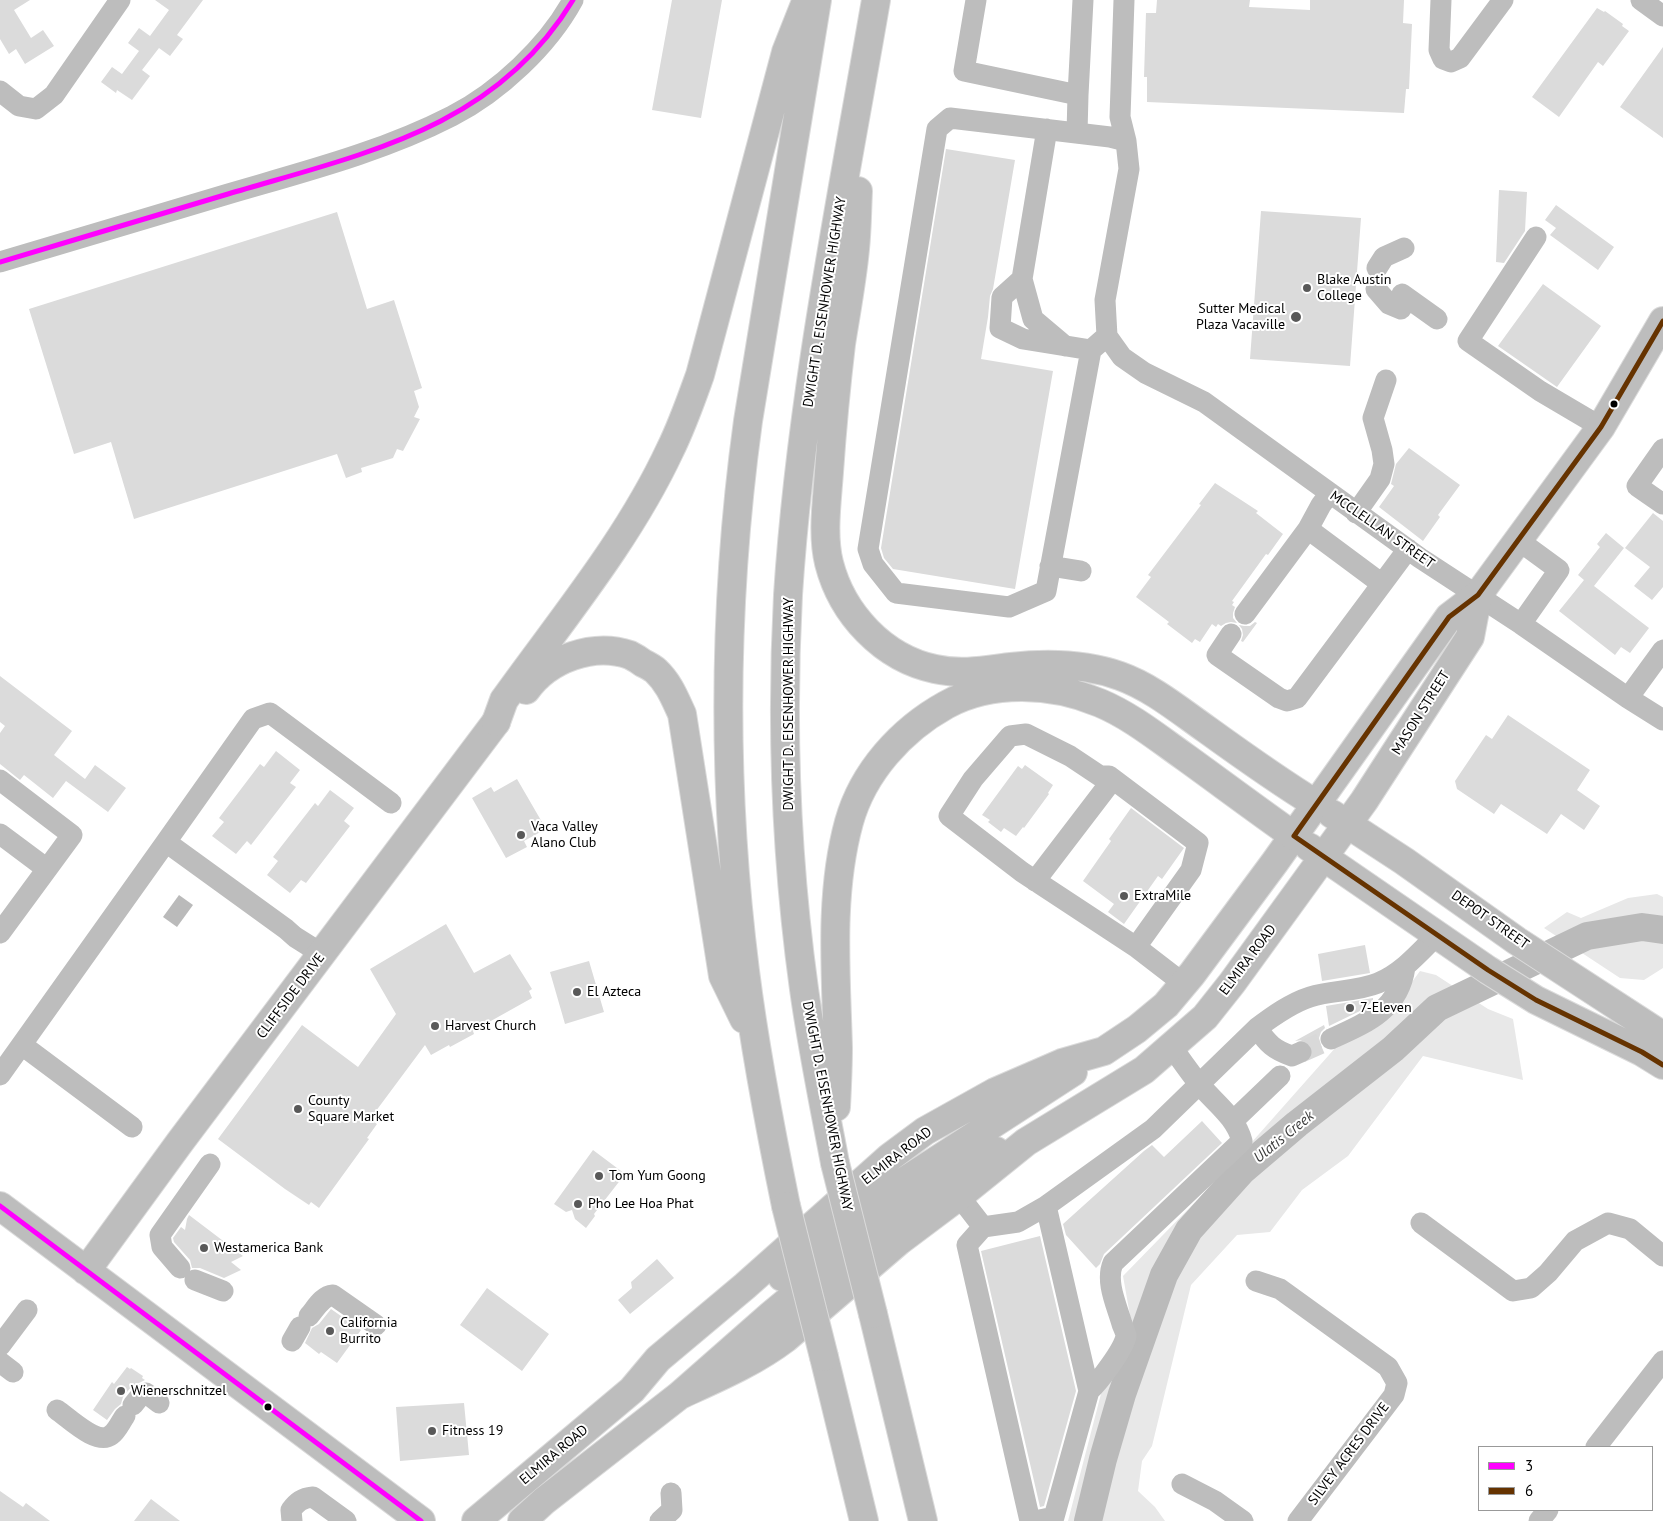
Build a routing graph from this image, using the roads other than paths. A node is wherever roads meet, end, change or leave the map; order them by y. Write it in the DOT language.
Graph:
graph roads {
  1 [pos="120,0"];
  2 [pos="573,0"];
  3 [pos="806,0"];
  4 [pos="818,0"];
  5 [pos="876,0"];
  6 [pos="976,0"];
  7 [pos="1083,0"];
  8 [pos="1124,0"];
  9 [pos="1441,0"];
  10 [pos="1503,0"];
  11 [pos="1641,0"];
  12 [pos="1663,16"];
  13 [pos="864,73"];
  14 [pos="0,91"];
  15 [pos="1078,95"];
  16 [pos="1047,129"];
  17 [pos="1077,133"];
  18 [pos="1126,141"];
  19 [pos="1536,238"];
  20 [pos="1404,248"];
  21 [pos="0,262"];
  22 [pos="1377,268"];
  23 [pos="1022,280"];
  24 [pos="1376,290"];
  25 [pos="1437,319"];
  26 [pos="1663,320"];
  27 [pos="1107,336"];
  28 [pos="1065,346"];
  29 [pos="1091,350"];
  30 [pos="1386,380"];
  31 [pos="1601,428"];
  32 [pos="1663,449"];
  33 [pos="1330,493"];
  34 [pos="1663,504"];
  35 [pos="1356,513"];
  36 [pos="1308,529"];
  37 [pos="1518,540"];
  38 [pos="1408,549"];
  39 [pos="1050,566"];
  40 [pos="1081,570"];
  41 [pos="1382,584"];
  42 [pos="1478,596"];
  43 [pos="1245,614"];
  44 [pos="1521,624"];
  45 [pos="1231,634"];
  46 [pos="1663,650"];
  47 [pos="1628,698"];
  48 [pos="1663,720"];
  49 [pos="496,722"];
  50 [pos="1113,779"];
  51 [pos="0,780"];
  52 [pos="391,803"];
  53 [pos="1316,804"];
  54 [pos="1348,824"];
  55 [pos="0,834"];
  56 [pos="1294,836"];
  57 [pos="166,842"];
  58 [pos="1324,857"];
  59 [pos="47,869"];
  60 [pos="1035,881"];
  61 [pos="0,933"];
  62 [pos="1437,935"];
  63 [pos="1136,947"];
  64 [pos="322,954"];
  65 [pos="1405,968"];
  66 [pos="1184,984"];
  67 [pos="1257,1028"];
  68 [pos="1663,1036"];
  69 [pos="1331,1039"];
  70 [pos="755,1043"];
  71 [pos="22,1045"];
  72 [pos="1172,1048"];
  73 [pos="1301,1052"];
  74 [pos="1663,1065"];
  75 [pos="0,1075"];
  76 [pos="1280,1076"];
  77 [pos="1199,1084"];
  78 [pos="1233,1121"];
  79 [pos="132,1127"];
  80 [pos="1026,1142"];
  81 [pos="835,1163"];
  82 [pos="210,1164"];
  83 [pos="960,1196"];
  84 [pos="0,1206"];
  85 [pos="1046,1206"];
  86 [pos="1420,1223"];
  87 [pos="983,1227"];
  88 [pos="1663,1256"];
  89 [pos="86,1271"];
  90 [pos="1256,1281"];
  91 [pos="223,1291"];
  92 [pos="27,1310"];
  93 [pos="376,1325"];
  94 [pos="301,1328"];
  95 [pos="0,1346"];
  96 [pos="1663,1361"];
  97 [pos="1089,1392"];
  98 [pos="680,1395"];
  99 [pos="159,1403"];
  100 [pos="57,1410"];
  101 [pos="1597,1446"];
  102 [pos="1182,1484"];
  103 [pos="671,1493"];
  104 [pos="1547,1511"];
  105 [pos="292,1521"];
  106 [pos="346,1521"];
  107 [pos="421,1521"];
  108 [pos="476,1521"];
  109 [pos="522,1521"];
  110 [pos="660,1521"];
  111 [pos="864,1521"];
  112 [pos="923,1521"];
  113 [pos="1030,1521"];
  114 [pos="1035,1521"];
  115 [pos="1242,1521"];
  116 [pos="1298,1521"];
  117 [pos="1539,1521"];
  1 -- 14 [label="street"];
  2 -- 21 [label="street"];
  3 -- 49 [label="main road"];
  4 -- 70 [label="main road"];
  5 -- 13 [label="main road, DWIGHT D. EISENHOWER HIGHWAY"];
  6 -- 15 [label="street"];
  7 -- 15 [label="street"];
  8 -- 18 [label="street"];
  9 -- 10 [label="street"];
  11 -- 12 [label="street"];
  13 -- 53 [label="main road, DEPOT STREET"];
  13 -- 81 [label="main road, DWIGHT D. EISENHOWER HIGHWAY"];
  15 -- 17 [label="street"];
  16 -- 17 [label="street"];
  16 -- 23 [label="street"];
  16 -- 39 [label="street"];
  17 -- 18 [label="street"];
  18 -- 27 [label="street"];
  19 -- 31 [label="street"];
  20 -- 22 [label="street"];
  23 -- 28 [label="street"];
  23 -- 28 [label="street"];
  24 -- 25 [label="street"];
  26 -- 31 [label="main road, MASON STREET"];
  27 -- 29 [label="street"];
  27 -- 33 [label="street, MCCLELLAN STREET"];
  28 -- 29 [label="street"];
  29 -- 39 [label="street"];
  30 -- 35 [label="street"];
  31 -- 37 [label="main road, MASON STREET"];
  32 -- 34 [label="street"];
  33 -- 35 [label="street, MCCLELLAN STREET"];
  33 -- 36 [label="street"];
  35 -- 38 [label="street, MCCLELLAN STREET"];
  36 -- 41 [label="street"];
  36 -- 43 [label="street"];
  37 -- 42 [label="main road, MASON STREET"];
  37 -- 44 [label="street"];
  38 -- 41 [label="street"];
  38 -- 42 [label="street, MCCLELLAN STREET"];
  39 -- 40 [label="street"];
  41 -- 45 [label="street"];
  42 -- 44 [label="street, MCCLELLAN STREET"];
  42 -- 53 [label="main road, MASON STREET"];
  42 -- 54 [label="main road, MASON STREET"];
  44 -- 47 [label="street, MCCLELLAN STREET"];
  46 -- 47 [label="street"];
  47 -- 48 [label="street, MCCLELLAN STREET"];
  49 -- 64 [label="main road, CLIFFSIDE DRIVE"];
  49 -- 70 [label="main road"];
  50 -- 60 [label="street"];
  50 -- 60 [label="street"];
  50 -- 63 [label="street"];
  51 -- 59 [label="street"];
  52 -- 57 [label="street"];
  53 -- 54 [label="main road, DEPOT STREET"];
  53 -- 56 [label="main road, ELMIRA ROAD"];
  54 -- 58 [label="main road, ELMIRA ROAD"];
  54 -- 68 [label="main road, DEPOT STREET"];
  55 -- 59 [label="street"];
  56 -- 58 [label="main road"];
  56 -- 66 [label="main road, ELMIRA ROAD"];
  56 -- 81 [label="main road"];
  57 -- 64 [label="street"];
  57 -- 71 [label="street"];
  58 -- 62 [label="main road"];
  58 -- 72 [label="main road, ELMIRA ROAD"];
  59 -- 61 [label="street"];
  60 -- 63 [label="street"];
  62 -- 65 [label="street"];
  62 -- 74 [label="main road"];
  63 -- 66 [label="street"];
  64 -- 89 [label="main road, CLIFFSIDE DRIVE"];
  65 -- 67 [label="street"];
  65 -- 69 [label="street"];
  66 -- 108 [label="main road, ELMIRA ROAD"];
  67 -- 73 [label="street"];
  67 -- 77 [label="street"];
  70 -- 111 [label="main road, bridge"];
  71 -- 75 [label="street"];
  71 -- 79 [label="street"];
  72 -- 77 [label="street"];
  72 -- 80 [label="main road, ELMIRA ROAD"];
  76 -- 78 [label="street"];
  77 -- 78 [label="street"];
  77 -- 85 [label="street"];
  78 -- 97 [label="street"];
  80 -- 83 [label="main road, ELMIRA ROAD"];
  80 -- 98 [label="main road, ELMIRA ROAD"];
  81 -- 112 [label="main road, DWIGHT D. EISENHOWER HIGHWAY, bridge"];
  82 -- 91 [label="street"];
  83 -- 87 [label="street"];
  83 -- 98 [label="main road, ELMIRA ROAD"];
  84 -- 89 [label="main road"];
  85 -- 87 [label="street"];
  85 -- 97 [label="street"];
  86 -- 88 [label="street"];
  87 -- 113 [label="street"];
  89 -- 107 [label="main road"];
  90 -- 116 [label="street, SILVEY ACRES DRIVE"];
  92 -- 95 [label="street"];
  93 -- 94 [label="street"];
  96 -- 101 [label="street"];
  97 -- 114 [label="street"];
  98 -- 109 [label="main road, ELMIRA ROAD"];
  99 -- 100 [label="street"];
  102 -- 115 [label="street"];
  103 -- 110 [label="street"];
  104 -- 117 [label="street"];
  105 -- 106 [label="street"];
}
